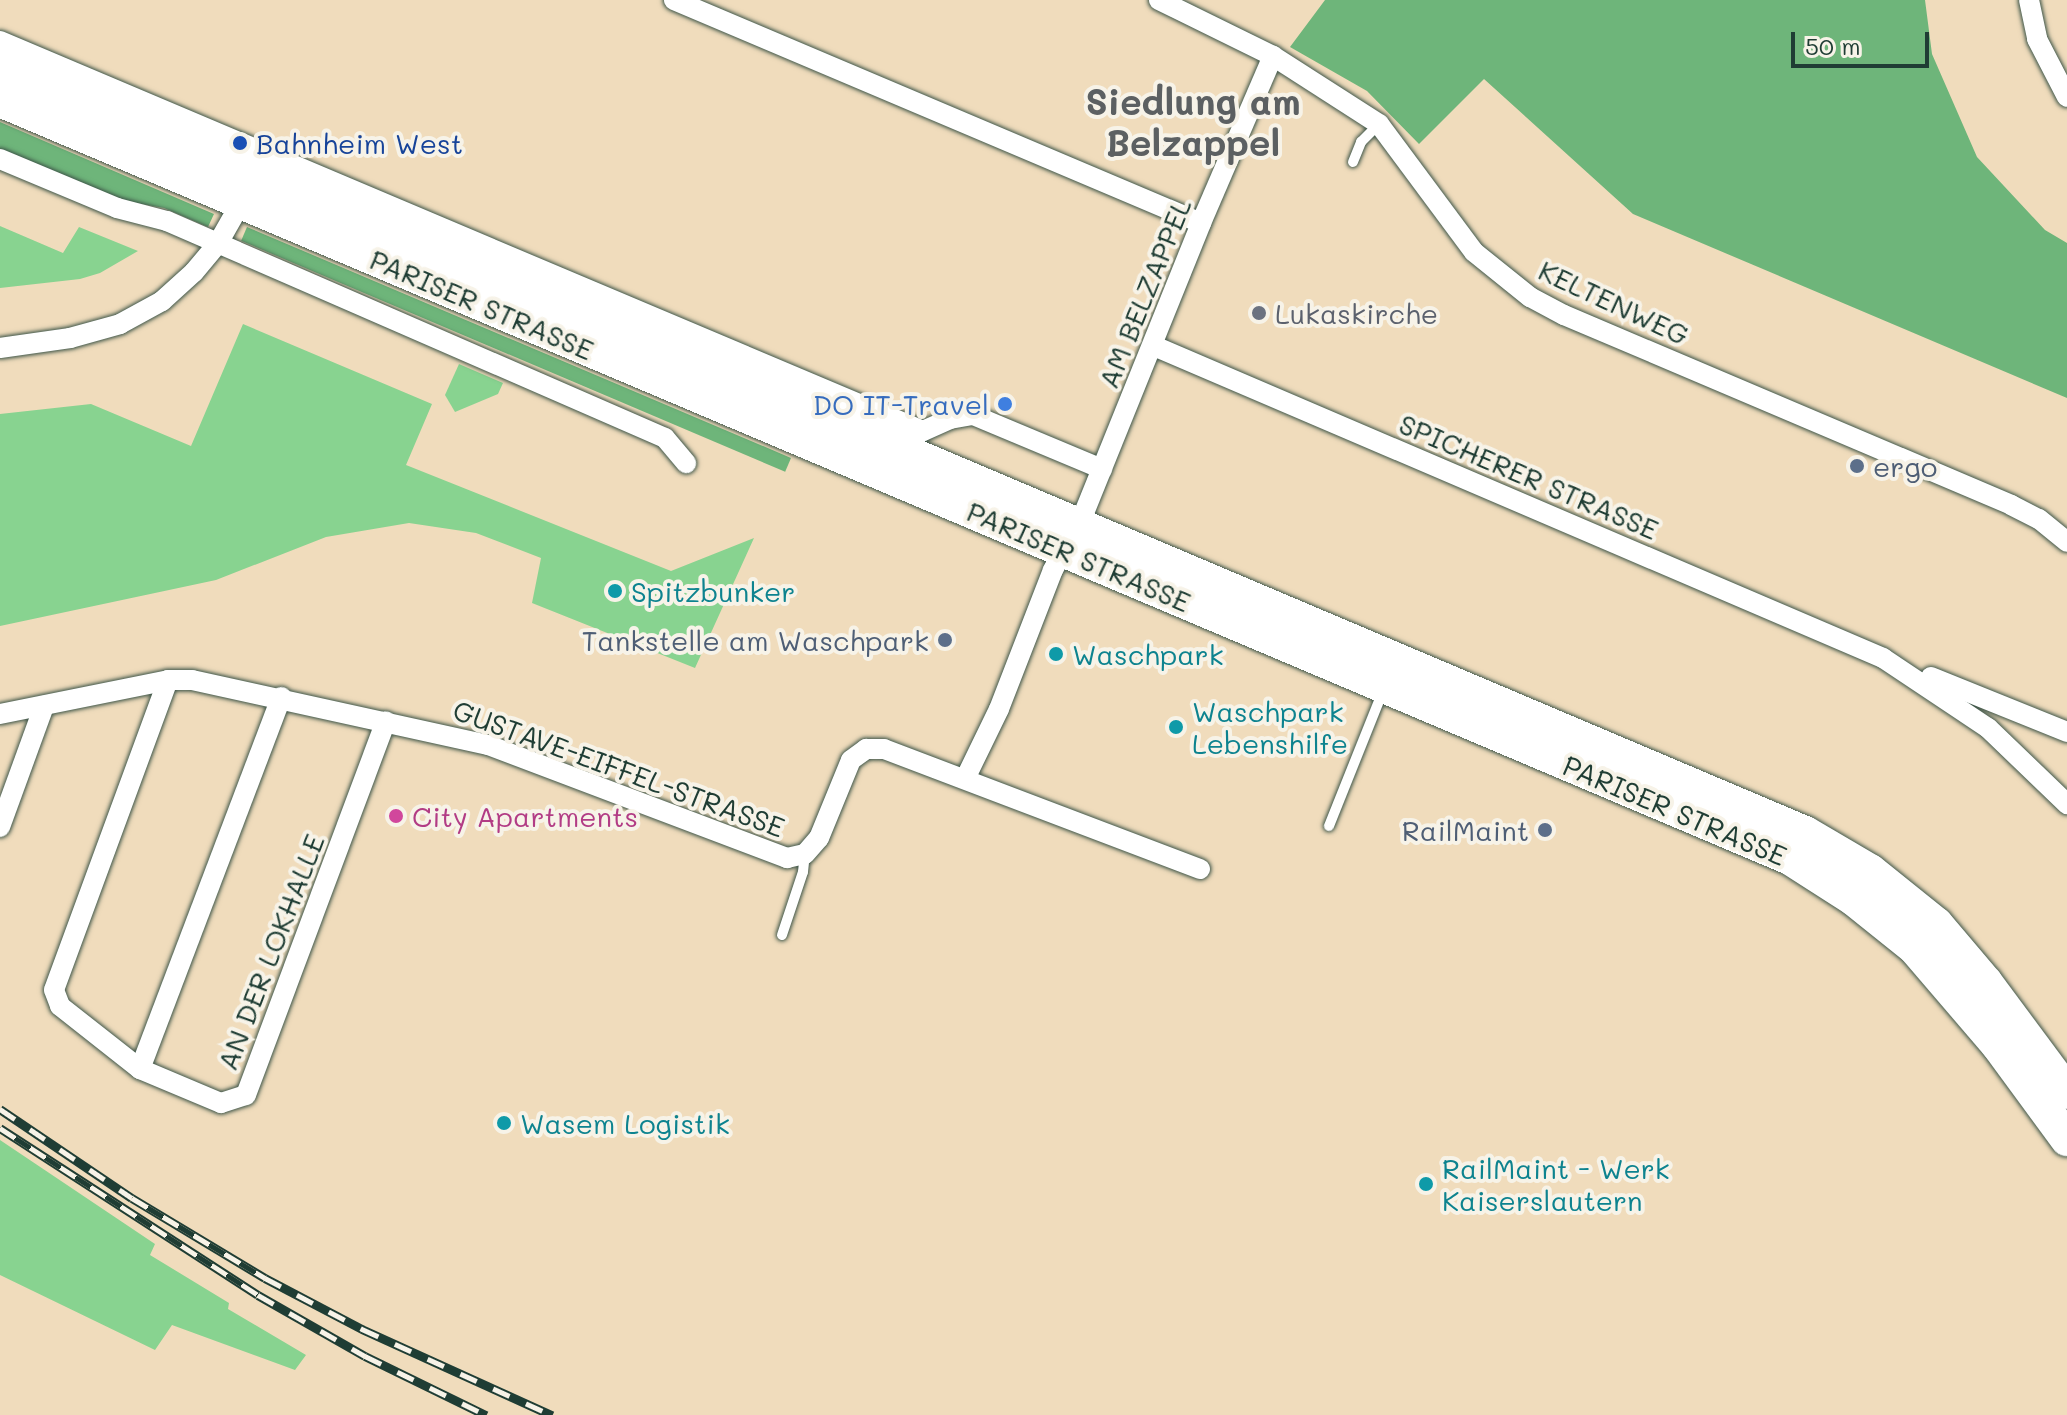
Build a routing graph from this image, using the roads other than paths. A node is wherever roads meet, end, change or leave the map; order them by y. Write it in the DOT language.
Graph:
graph roads {
  1 [pos="674,0"];
  2 [pos="1159,0"];
  3 [pos="2029,0"];
  4 [pos="0,41"];
  5 [pos="1273,56"];
  6 [pos="0,68"];
  7 [pos="2067,97"];
  8 [pos="0,100"];
  9 [pos="1379,124"];
  10 [pos="0,159"];
  11 [pos="1353,162"];
  12 [pos="247,189"];
  13 [pos="1201,223"];
  14 [pos="217,245"];
  15 [pos="1154,346"];
  16 [pos="0,348"];
  17 [pos="686,463"];
  18 [pos="1102,469"];
  19 [pos="1071,537"];
  20 [pos="2067,542"];
  21 [pos="1883,658"];
  22 [pos="168,680"];
  23 [pos="1385,685"];
  24 [pos="281,697"];
  25 [pos="44,706"];
  26 [pos="0,714"];
  27 [pos="386,721"];
  28 [pos="2067,732"];
  29 [pos="965,779"];
  30 [pos="2064,795"];
  31 [pos="1329,826"];
  32 [pos="0,827"];
  33 [pos="805,854"];
  34 [pos="1200,869"];
  35 [pos="782,935"];
  36 [pos="140,1069"];
  37 [pos="2067,1092"];
  38 [pos="2067,1139"];
  1 -- 13 [label="street"];
  2 -- 5 [label="street, KELTENWEG"];
  3 -- 7 [label="street"];
  4 -- 18 [label="street, PARISER STRASSE"];
  5 -- 9 [label="street, KELTENWEG"];
  5 -- 13 [label="street, AM BELZAPPEL"];
  6 -- 12 [label="main road, PARISER STRASSE"];
  8 -- 12 [label="main road, PARISER STRASSE"];
  9 -- 11 [label="lane"];
  9 -- 20 [label="street, KELTENWEG"];
  10 -- 14 [label="street"];
  12 -- 14 [label="street"];
  12 -- 19 [label="main road, PARISER STRASSE"];
  13 -- 15 [label="street, AM BELZAPPEL"];
  14 -- 16 [label="street"];
  14 -- 17 [label="street"];
  15 -- 18 [label="street, AM BELZAPPEL"];
  15 -- 21 [label="street, SPICHERER STRASSE"];
  18 -- 19 [label="street, AM BELZAPPEL"];
  19 -- 23 [label="main road, PARISER STRASSE"];
  19 -- 29 [label="street"];
  19 -- 37 [label="main road, PARISER STRASSE"];
  21 -- 28 [label="street, SPICHERER STRASSE"];
  21 -- 30 [label="street, SPICHERER STRASSE"];
  22 -- 24 [label="street, GUSTAVE-EIFFEL-STRASSE"];
  22 -- 25 [label="street, GUSTAVE-EIFFEL-STRASSE"];
  22 -- 36 [label="street, AN DER LOKHALLE"];
  23 -- 31 [label="lane"];
  23 -- 38 [label="main road, PARISER STRASSE"];
  24 -- 27 [label="street, GUSTAVE-EIFFEL-STRASSE"];
  24 -- 36 [label="street"];
  25 -- 26 [label="street, GUSTAVE-EIFFEL-STRASSE"];
  25 -- 32 [label="street"];
  27 -- 33 [label="street, GUSTAVE-EIFFEL-STRASSE"];
  27 -- 36 [label="street, AN DER LOKHALLE"];
  29 -- 33 [label="street, GUSTAVE-EIFFEL-STRASSE"];
  29 -- 34 [label="street, GUSTAVE-EIFFEL-STRASSE"];
  33 -- 35 [label="lane"];
}
